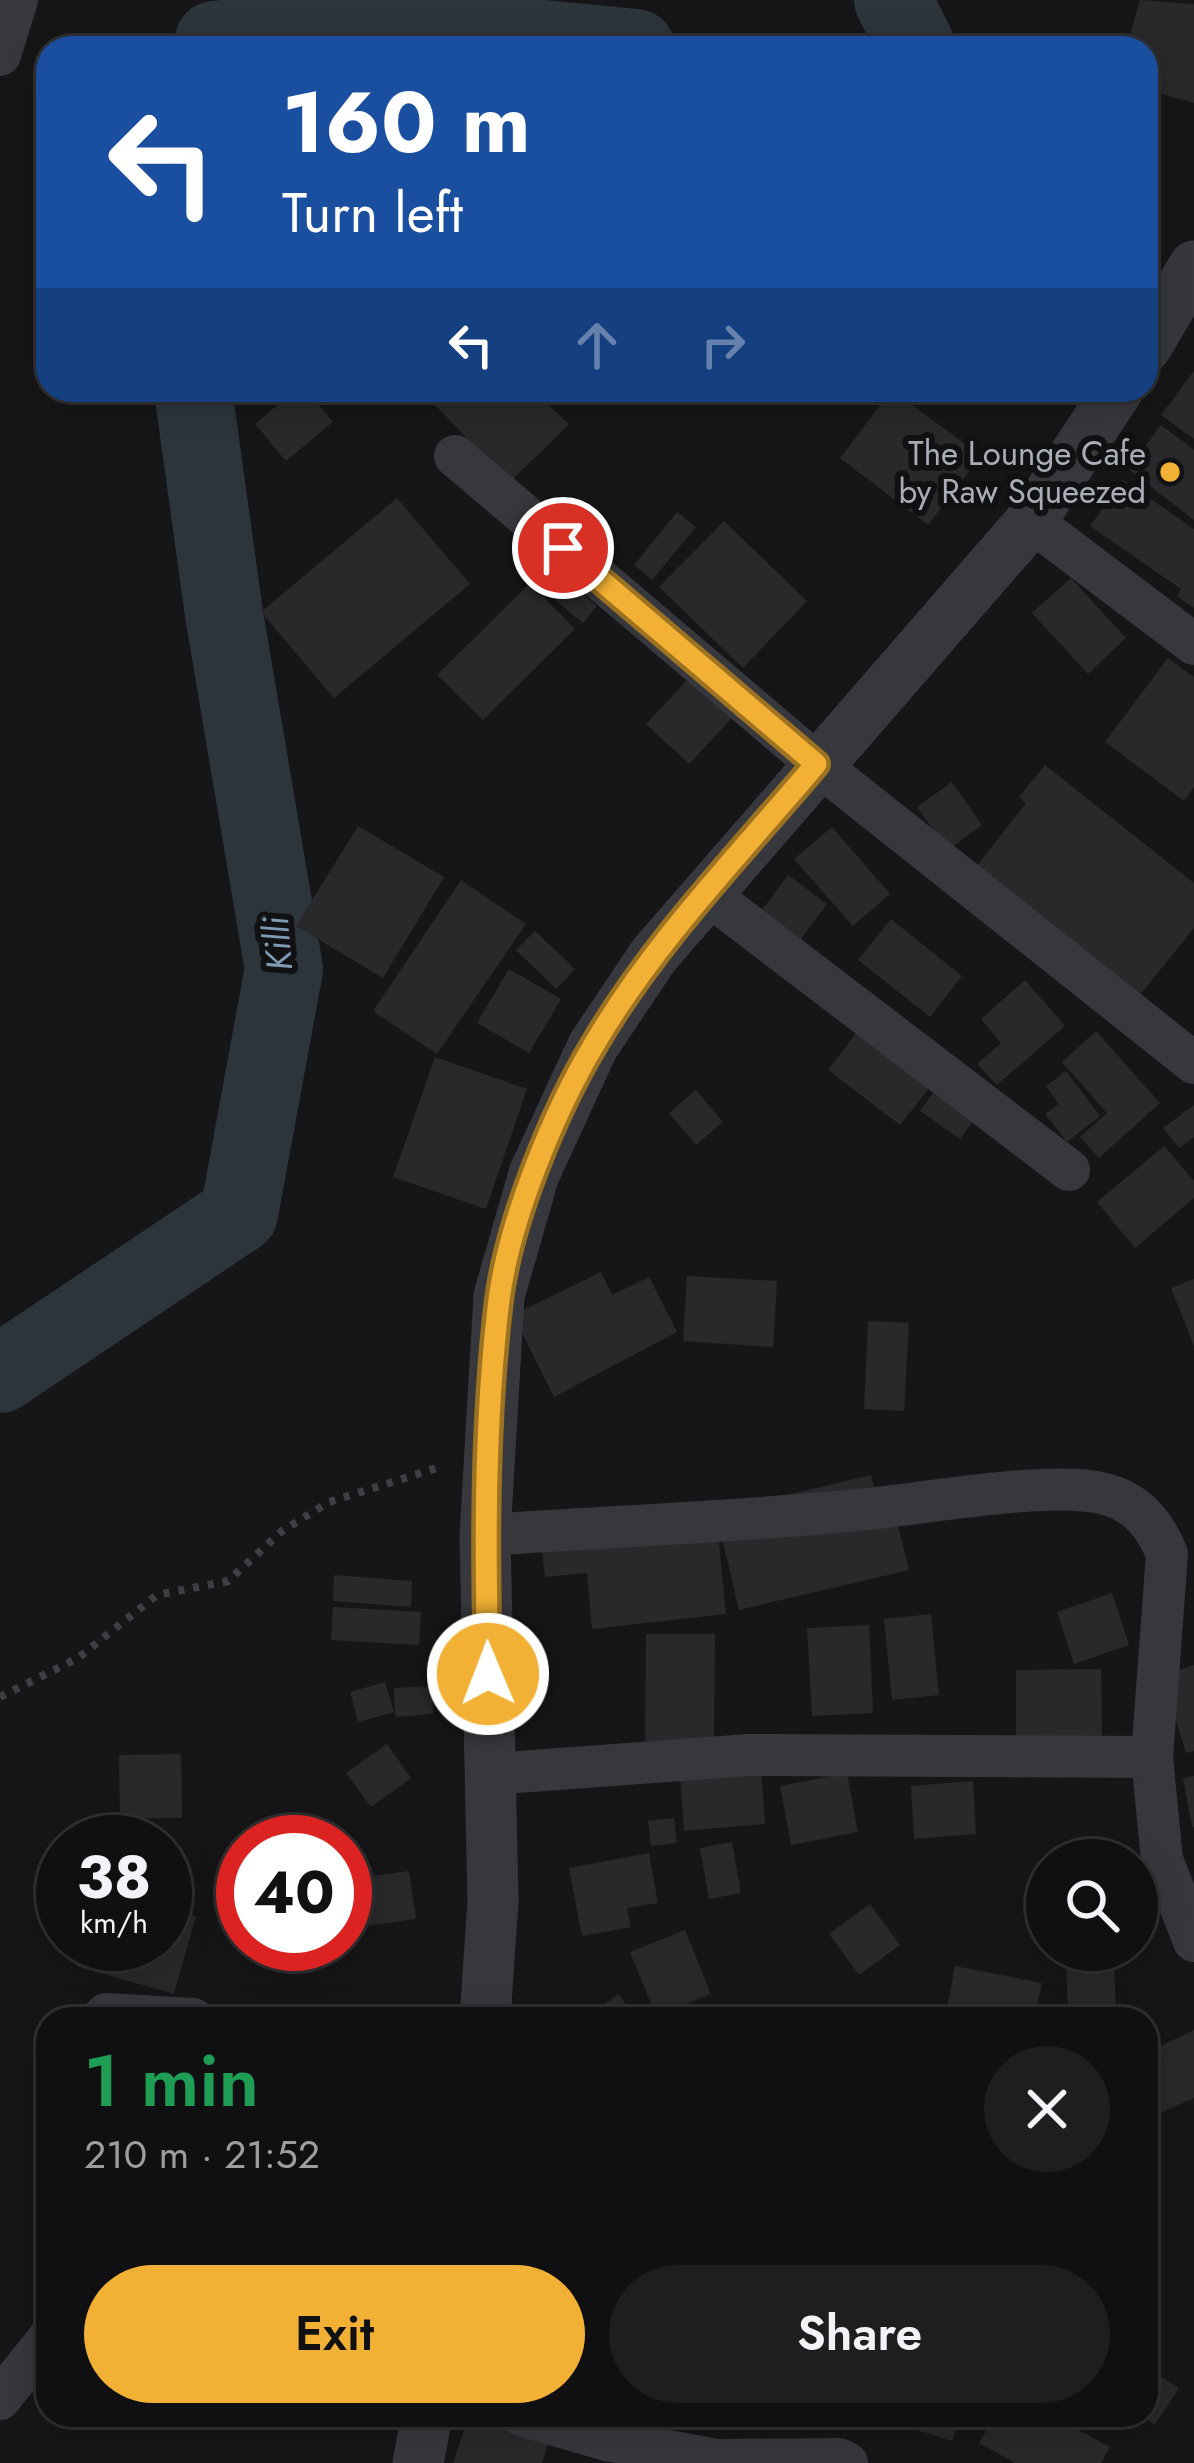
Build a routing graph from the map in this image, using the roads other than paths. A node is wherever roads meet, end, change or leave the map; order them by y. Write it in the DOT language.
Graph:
graph roads {
  1 [pos="17,0"];
  2 [pos="0,55"];
  3 [pos="1194,266"];
  4 [pos="1169,334"];
  5 [pos="1110,402"];
  6 [pos="455,456"];
  7 [pos="1031,521"];
  8 [pos="1194,644"];
  9 [pos="816,764"];
  10 [pos="706,893"];
  11 [pos="1194,1063"];
  12 [pos="1069,1170"];
  13 [pos="485,1535"];
  14 [pos="1152,1757"];
  15 [pos="492,1774"];
  16 [pos="1178,1855"];
  17 [pos="1194,1941"];
  18 [pos="486,2007"];
  19 [pos="36,2354"];
  20 [pos="0,2398"];
  21 [pos="425,2427"];
  22 [pos="562,2427"];
  23 [pos="717,2462"];
  24 [pos="418,2463"];
  25 [pos="847,2463"];
  1 -- 2 [label="street"];
  3 -- 4 [label="street"];
  5 -- 7 [label="street"];
  6 -- 9 [label="street"];
  7 -- 8 [label="street"];
  7 -- 9 [label="street"];
  9 -- 10 [label="street"];
  9 -- 11 [label="street"];
  10 -- 12 [label="street"];
  10 -- 13 [label="street"];
  13 -- 14 [label="street"];
  13 -- 15 [label="street"];
  14 -- 15 [label="street"];
  14 -- 16 [label="street"];
  15 -- 18 [label="street"];
  16 -- 17 [label="street"];
  19 -- 20 [label="street"];
  21 -- 24 [label="street"];
  22 -- 23 [label="street"];
  23 -- 25 [label="street"];
}
